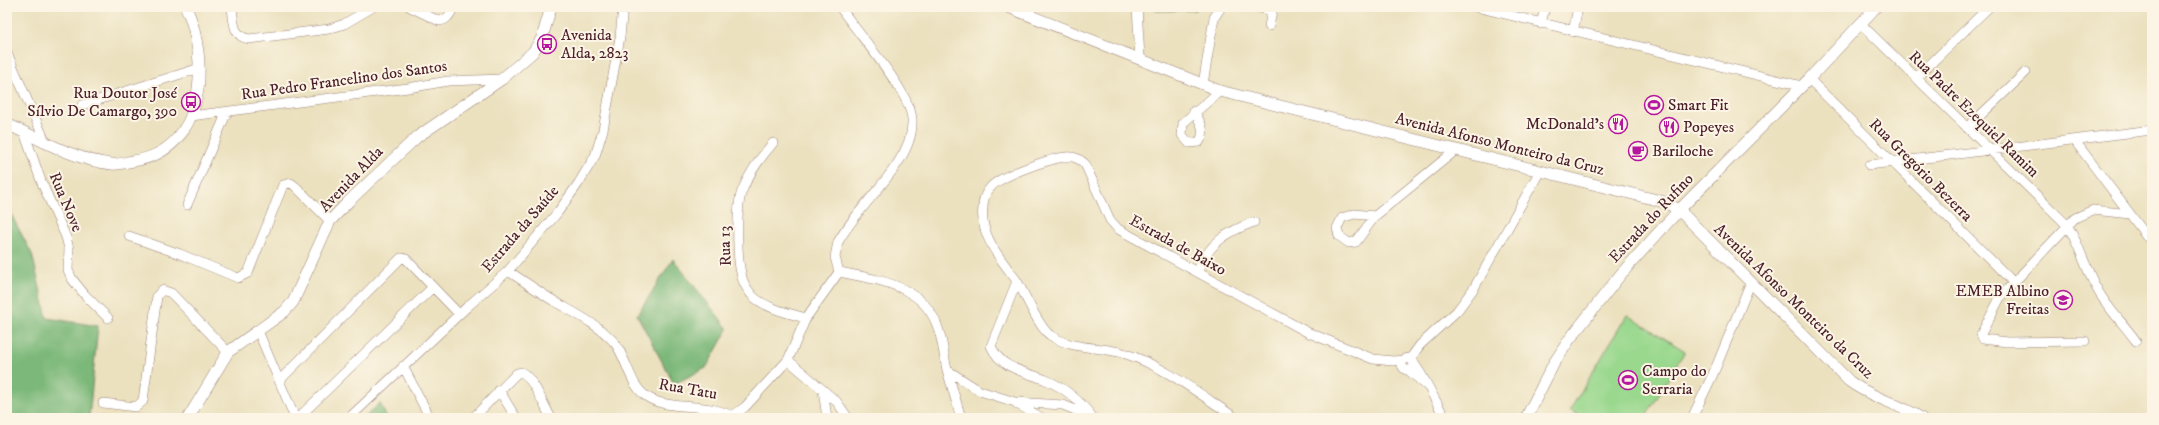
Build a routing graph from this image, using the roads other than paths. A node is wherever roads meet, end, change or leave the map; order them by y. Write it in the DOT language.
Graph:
graph roads {
  1 [pos="232,7"];
  2 [pos="373,7"];
  3 [pos="410,7"];
  4 [pos="454,7"];
  5 [pos="551,7"];
  6 [pos="623,7"];
  7 [pos="840,7"];
  8 [pos="1008,7"];
  9 [pos="1137,7"];
  10 [pos="1221,7"];
  11 [pos="1256,7"];
  12 [pos="1476,7"];
  13 [pos="1545,7"];
  14 [pos="1578,7"];
  15 [pos="1876,7"];
  16 [pos="1989,7"];
  17 [pos="187,8"];
  18 [pos="1273,9"];
  19 [pos="1030,11"];
  20 [pos="1511,11"];
  21 [pos="1542,24"];
  22 [pos="1861,24"];
  23 [pos="1269,26"];
  24 [pos="1573,32"];
  25 [pos="7,53"];
  26 [pos="1140,58"];
  27 [pos="200,68"];
  28 [pos="2026,72"];
  29 [pos="502,78"];
  30 [pos="1916,78"];
  31 [pos="1805,83"];
  32 [pos="1203,84"];
  33 [pos="1220,91"];
  34 [pos="82,105"];
  35 [pos="227,112"];
  36 [pos="1194,112"];
  37 [pos="191,116"];
  38 [pos="7,124"];
  39 [pos="1967,128"];
  40 [pos="2152,130"];
  41 [pos="24,132"];
  42 [pos="45,141"];
  43 [pos="2075,141"];
  44 [pos="773,143"];
  45 [pos="1456,150"];
  46 [pos="1990,151"];
  47 [pos="1891,162"];
  48 [pos="1869,165"];
  49 [pos="1540,171"];
  50 [pos="187,205"];
  51 [pos="1679,210"];
  52 [pos="2130,214"];
  53 [pos="1375,216"];
  54 [pos="330,221"];
  55 [pos="1254,222"];
  56 [pos="2067,225"];
  57 [pos="128,236"];
  58 [pos="2152,243"];
  59 [pos="508,270"];
  60 [pos="1197,271"];
  61 [pos="839,272"];
  62 [pos="1017,281"];
  63 [pos="2013,282"];
  64 [pos="1750,284"];
  65 [pos="432,287"];
  66 [pos="459,314"];
  67 [pos="108,318"];
  68 [pos="806,318"];
  69 [pos="258,331"];
  70 [pos="2085,341"];
  71 [pos="2136,341"];
  72 [pos="228,352"];
  73 [pos="788,360"];
  74 [pos="1408,364"];
  75 [pos="403,366"];
  76 [pos="947,370"];
  77 [pos="278,381"];
  78 [pos="499,390"];
  79 [pos="823,390"];
  80 [pos="1015,402"];
  81 [pos="103,403"];
  82 [pos="478,416"];
  83 [pos="731,417"];
  84 [pos="188,418"];
  85 [pos="295,418"];
  86 [pos="298,418"];
  87 [pos="349,418"];
  88 [pos="430,418"];
  89 [pos="516,418"];
  90 [pos="551,418"];
  91 [pos="827,418"];
  92 [pos="848,418"];
  93 [pos="961,418"];
  94 [pos="1042,418"];
  95 [pos="1093,418"];
  96 [pos="1236,418"];
  97 [pos="1445,418"];
  98 [pos="1526,418"];
  99 [pos="1692,418"];
  100 [pos="1921,418"];
  1 -- 2 [label="street"];
  3 -- 4 [label="street"];
  5 -- 29 [label="street, Avenida Alda"];
  6 -- 59 [label="street, Estrada da Saúde"];
  7 -- 61 [label="street"];
  8 -- 19 [label="street, Avenida Afonso Monteiro da Cruz"];
  9 -- 26 [label="street"];
  10 -- 32 [label="street"];
  11 -- 18 [label="street"];
  12 -- 20 [label="street"];
  13 -- 21 [label="street"];
  14 -- 24 [label="street"];
  15 -- 22 [label="street, Estrada do Rufino"];
  16 -- 30 [label="street"];
  17 -- 27 [label="street"];
  18 -- 23 [label="street"];
  19 -- 26 [label="street, Avenida Afonso Monteiro da Cruz"];
  20 -- 21 [label="street"];
  21 -- 24 [label="street"];
  22 -- 30 [label="street, Rua Padre Ezequiel Ramim"];
  22 -- 31 [label="street, Estrada do Rufino"];
  24 -- 31 [label="street"];
  25 -- 42 [label="street"];
  26 -- 32 [label="street, Avenida Afonso Monteiro da Cruz"];
  27 -- 34 [label="street"];
  27 -- 37 [label="street"];
  28 -- 39 [label="street"];
  29 -- 35 [label="street, Rua Pedro Francelino dos Santos"];
  29 -- 54 [label="street, Avenida Alda"];
  30 -- 39 [label="street, Rua Padre Ezequiel Ramim"];
  31 -- 47 [label="street, Rua Gregório Bezerra"];
  31 -- 51 [label="street, Estrada do Rufino"];
  32 -- 33 [label="street, Avenida Afonso Monteiro da Cruz"];
  33 -- 36 [label="street"];
  33 -- 45 [label="street, Avenida Afonso Monteiro da Cruz"];
  35 -- 37 [label="street, Rua Pedro Francelino dos Santos"];
  35 -- 50 [label="street"];
  37 -- 42 [label="street"];
  38 -- 41 [label="street"];
  39 -- 46 [label="street, Rua Padre Ezequiel Ramim"];
  40 -- 43 [label="street"];
  41 -- 42 [label="street"];
  41 -- 67 [label="street, Rua Nove"];
  43 -- 46 [label="street"];
  43 -- 52 [label="street"];
  44 -- 68 [label="street, Rua 13"];
  45 -- 49 [label="street, Avenida Afonso Monteiro da Cruz"];
  45 -- 53 [label="street"];
  46 -- 47 [label="street"];
  46 -- 56 [label="street, Rua Padre Ezequiel Ramim"];
  47 -- 48 [label="street"];
  47 -- 63 [label="street, Rua Gregório Bezerra"];
  49 -- 51 [label="street, Avenida Afonso Monteiro da Cruz"];
  49 -- 74 [label="street"];
  51 -- 64 [label="street, Avenida Afonso Monteiro da Cruz"];
  51 -- 98 [label="street, Estrada do Rufino"];
  52 -- 56 [label="street"];
  52 -- 58 [label="street"];
  54 -- 57 [label="street"];
  54 -- 69 [label="street, Avenida Alda"];
  55 -- 60 [label="street"];
  56 -- 63 [label="street"];
  56 -- 71 [label="street, Rua Padre Ezequiel Ramim"];
  59 -- 66 [label="street, Estrada da Saúde"];
  59 -- 83 [label="street, Rua Tatu"];
  60 -- 62 [label="street, Estrada de Baixo"];
  60 -- 74 [label="street, Estrada de Baixo"];
  61 -- 68 [label="street, Rua Tatu"];
  61 -- 76 [label="street"];
  62 -- 95 [label="street"];
  62 -- 96 [label="street, Estrada de Baixo"];
  63 -- 70 [label="street"];
  64 -- 99 [label="street"];
  64 -- 100 [label="street, Avenida Afonso Monteiro da Cruz"];
  65 -- 66 [label="street"];
  65 -- 77 [label="street"];
  65 -- 86 [label="street"];
  66 -- 75 [label="street, Estrada da Saúde"];
  68 -- 73 [label="street, Rua Tatu"];
  69 -- 72 [label="street, Avenida Alda"];
  69 -- 77 [label="street"];
  72 -- 81 [label="street"];
  72 -- 84 [label="street, Avenida Alda"];
  73 -- 79 [label="street"];
  73 -- 83 [label="street, Rua Tatu"];
  74 -- 97 [label="street"];
  75 -- 87 [label="street, Estrada da Saúde"];
  75 -- 88 [label="street"];
  76 -- 80 [label="street"];
  76 -- 93 [label="street"];
  77 -- 85 [label="street"];
  78 -- 82 [label="street"];
  78 -- 89 [label="street"];
  78 -- 90 [label="street"];
  79 -- 91 [label="street"];
  79 -- 92 [label="street"];
  80 -- 94 [label="street"];
  80 -- 95 [label="street"];
}
